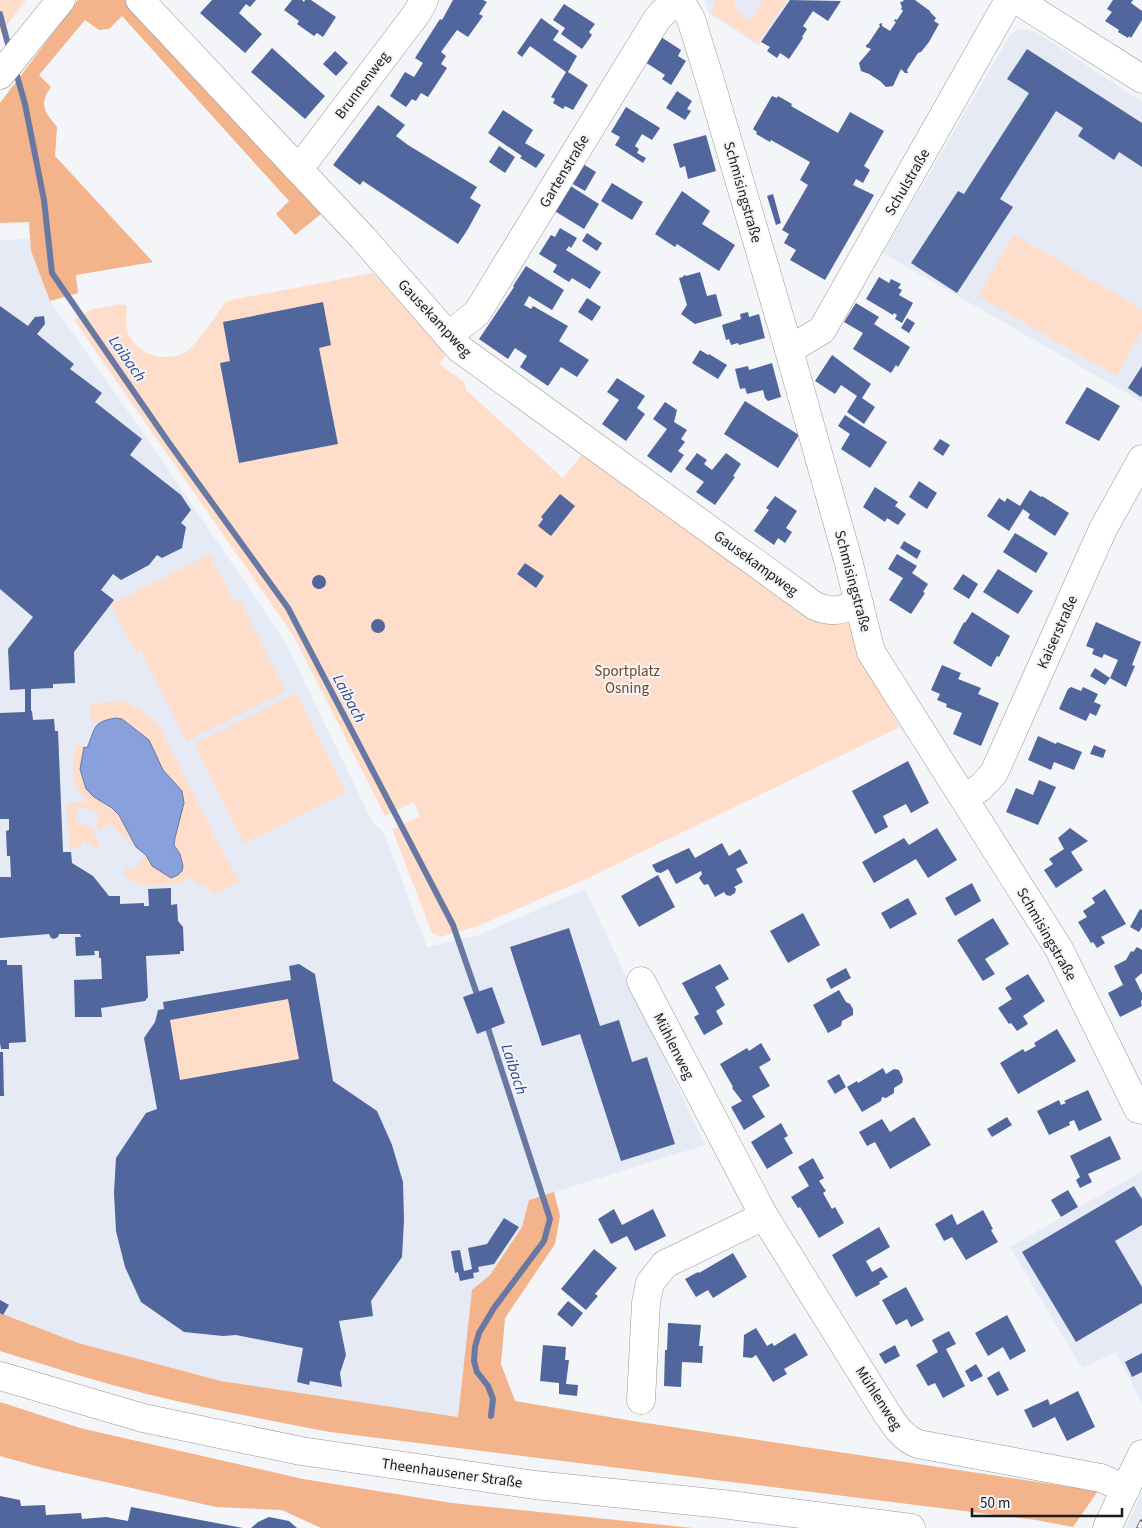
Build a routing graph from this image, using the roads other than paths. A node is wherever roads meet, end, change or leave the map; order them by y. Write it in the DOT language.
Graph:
graph roads {
  1 [pos="140,0"];
  2 [pos="424,0"];
  3 [pos="675,0"];
  4 [pos="680,0"];
  5 [pos="1010,0"];
  6 [pos="1017,0"];
  7 [pos="54,8"];
  8 [pos="0,76"];
  9 [pos="1142,79"];
  10 [pos="297,168"];
  11 [pos="448,336"];
  12 [pos="789,350"];
  13 [pos="1142,458"];
  14 [pos="859,604"];
  15 [pos="965,798"];
  16 [pos="641,981"];
  17 [pos="1142,1110"];
  18 [pos="764,1216"];
  19 [pos="0,1376"];
  20 [pos="641,1400"];
  21 [pos="1142,1454"];
  22 [pos="1126,1489"];
  23 [pos="911,1528"];
  24 [pos="1108,1528"];
  1 -- 10 [label="street, Gausekampweg"];
  2 -- 10 [label="street, Brunnenweg"];
  3 -- 11 [label="street, Gartenstraße"];
  4 -- 12 [label="street, Schmisingstraße"];
  5 -- 12 [label="street, Schulstraße"];
  6 -- 9 [label="street"];
  7 -- 8 [label="street"];
  10 -- 11 [label="street, Gausekampweg"];
  11 -- 14 [label="street, Gausekampweg"];
  12 -- 14 [label="street, Schmisingstraße"];
  13 -- 15 [label="street, Kaiserstraße"];
  14 -- 15 [label="street, Schmisingstraße"];
  15 -- 17 [label="street, Schmisingstraße"];
  16 -- 18 [label="street, Mühlenweg"];
  18 -- 20 [label="street"];
  18 -- 22 [label="street, Mühlenweg"];
  19 -- 23 [label="street, Theenhausener Straße"];
  21 -- 22 [label="street"];
  22 -- 24 [label="street"];
}
